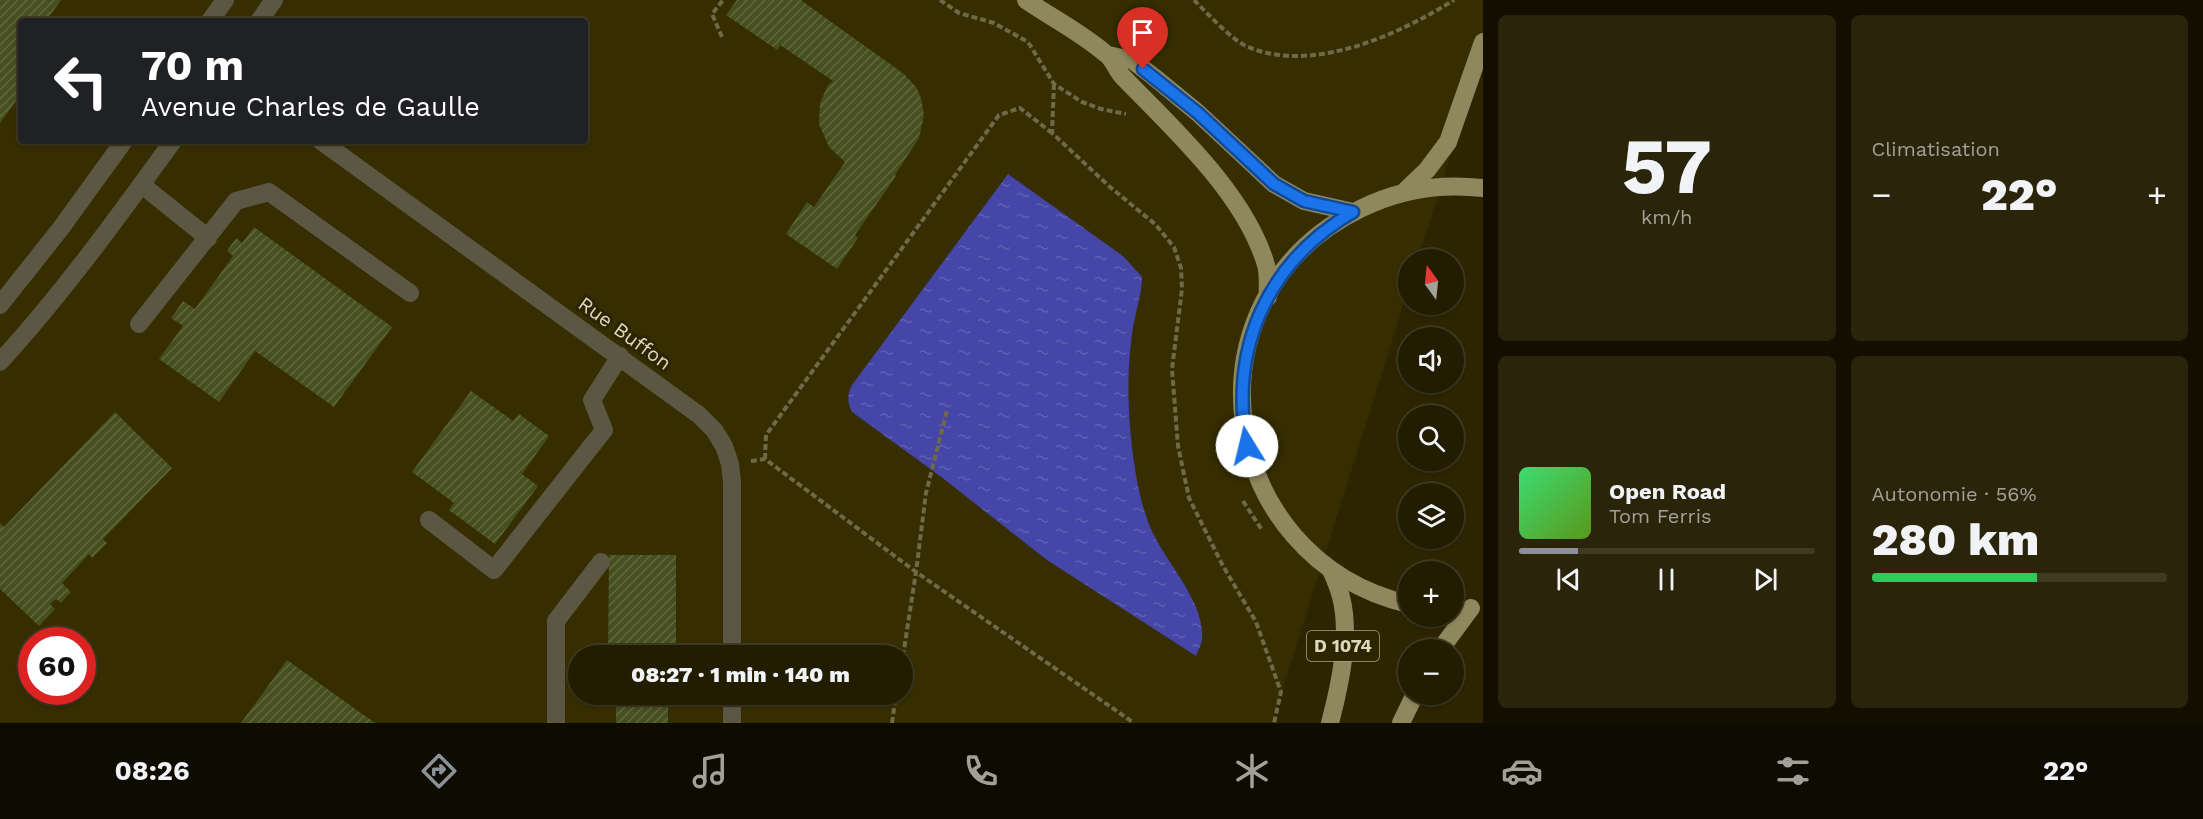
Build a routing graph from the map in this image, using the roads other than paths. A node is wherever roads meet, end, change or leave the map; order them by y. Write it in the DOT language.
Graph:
graph roads {
  1 [pos="225,0"];
  2 [pos="274,0"];
  3 [pos="1026,0"];
  4 [pos="212,18"];
  5 [pos="261,18"];
  6 [pos="1483,42"];
  7 [pos="1108,55"];
  8 [pos="122,144"];
  9 [pos="171,144"];
  10 [pos="325,144"];
  11 [pos="142,185"];
  12 [pos="1483,189"];
  13 [pos="1404,192"];
  14 [pos="1353,212"];
  15 [pos="208,238"];
  16 [pos="410,293"];
  17 [pos="1268,297"];
  18 [pos="0,305"];
  19 [pos="139,324"];
  20 [pos="620,356"];
  21 [pos="0,362"];
  22 [pos="429,520"];
  23 [pos="601,562"];
  24 [pos="1331,570"];
  25 [pos="1398,601"];
  26 [pos="1469,608"];
  27 [pos="1448,639"];
  28 [pos="732,645"];
  29 [pos="732,705"];
  30 [pos="1410,705"];
  31 [pos="556,723"];
  32 [pos="732,723"];
  33 [pos="1330,723"];
  34 [pos="1401,723"];
  1 -- 4 [label="street"];
  2 -- 5 [label="street"];
  3 -- 7 [label="main road"];
  6 -- 13 [label="main road"];
  7 -- 14 [label="main road"];
  7 -- 17 [label="main road"];
  8 -- 18 [label="street"];
  9 -- 11 [label="street"];
  10 -- 20 [label="street, Rue Buffon"];
  11 -- 15 [label="street"];
  11 -- 21 [label="street"];
  12 -- 13 [label="main road"];
  13 -- 14 [label="main road"];
  14 -- 17 [label="main road"];
  15 -- 16 [label="street"];
  15 -- 19 [label="street"];
  17 -- 24 [label="main road"];
  20 -- 22 [label="street"];
  20 -- 28 [label="street, Rue Buffon"];
  23 -- 31 [label="street"];
  24 -- 25 [label="main road"];
  24 -- 33 [label="main road, D 1074"];
  26 -- 27 [label="main road"];
  29 -- 32 [label="street"];
  30 -- 34 [label="main road"];
}
